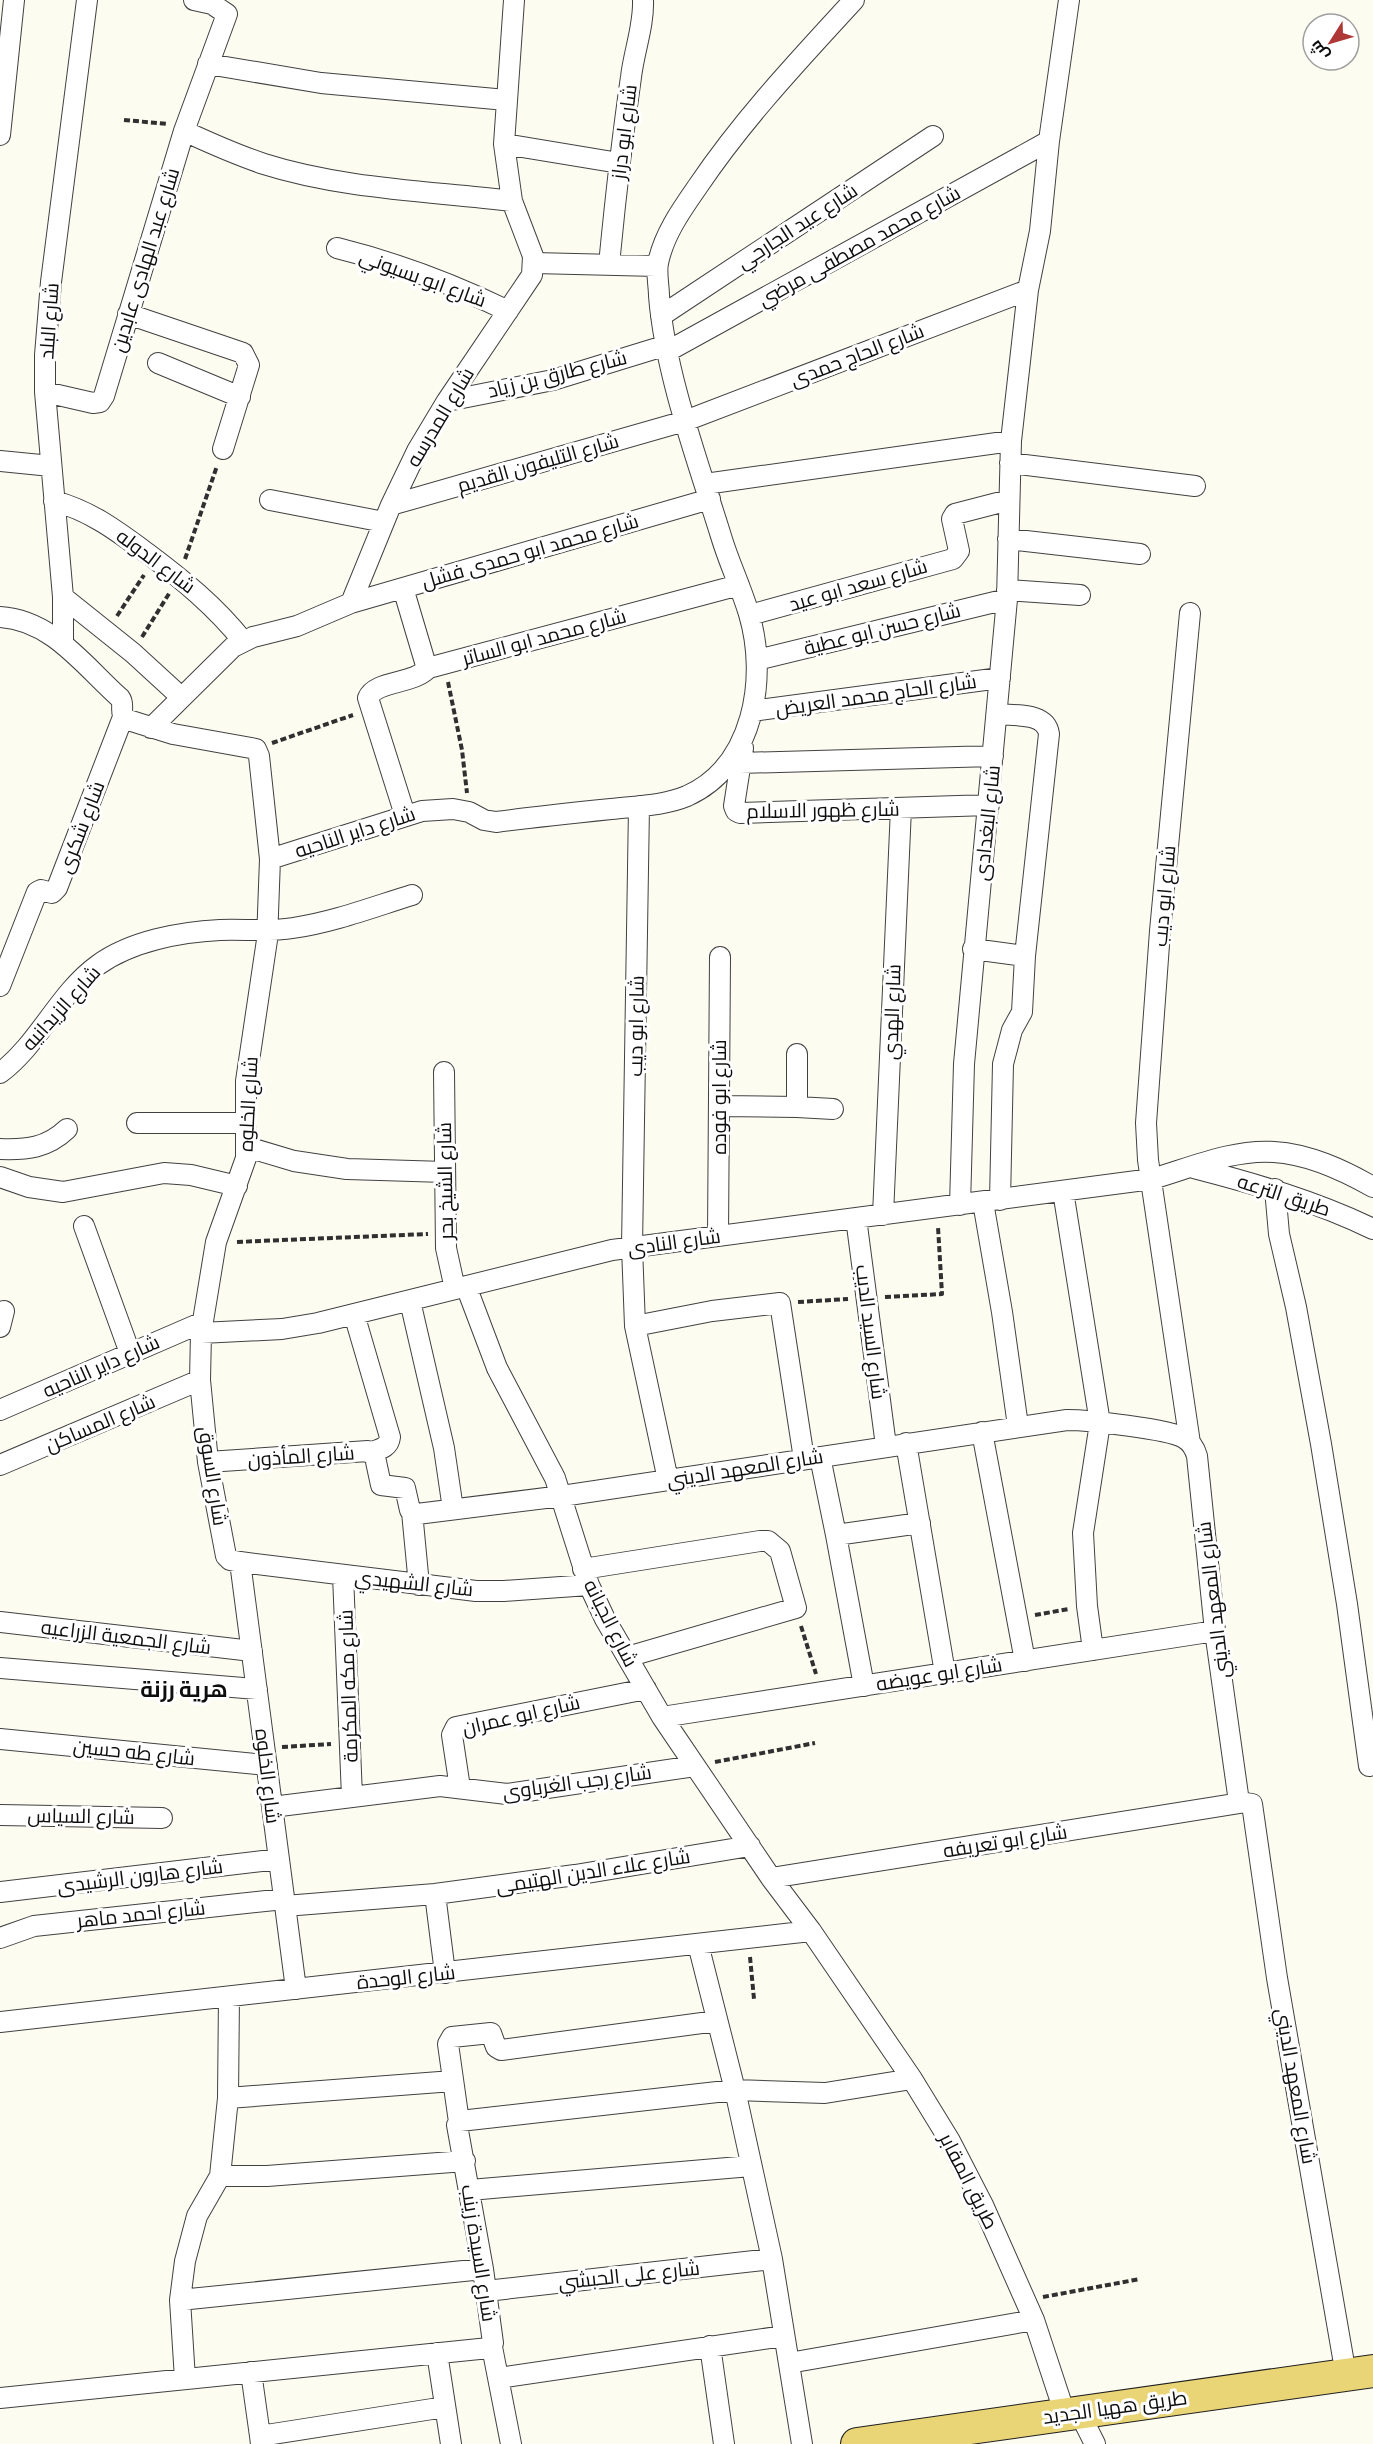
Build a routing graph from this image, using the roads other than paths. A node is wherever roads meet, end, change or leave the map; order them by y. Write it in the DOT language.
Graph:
graph roads {
  1 [pos="14,0"];
  2 [pos="87,0"];
  3 [pos="194,0"];
  4 [pos="514,0"];
  5 [pos="643,0"];
  6 [pos="854,0"];
  7 [pos="1069,0"];
  8 [pos="208,64"];
  9 [pos="506,100"];
  10 [pos="185,128"];
  11 [pos="0,135"];
  12 [pos="933,136"];
  13 [pos="1049,141"];
  14 [pos="504,144"];
  15 [pos="619,163"];
  16 [pos="512,201"];
  17 [pos="337,248"];
  18 [pos="534,263"];
  19 [pos="609,265"];
  20 [pos="657,266"];
  21 [pos="1028,290"];
  22 [pos="508,311"];
  23 [pos="128,314"];
  24 [pos="661,316"];
  25 [pos="668,348"];
  26 [pos="158,363"];
  27 [pos="45,392"];
  28 [pos="240,397"];
  29 [pos="447,401"];
  30 [pos="685,421"];
  31 [pos="1011,441"];
  32 [pos="223,448"];
  33 [pos="0,461"];
  34 [pos="1010,463"];
  35 [pos="51,466"];
  36 [pos="1195,486"];
  37 [pos="707,491"];
  38 [pos="270,500"];
  39 [pos="1009,500"];
  40 [pos="54,501"];
  41 [pos="388,513"];
  42 [pos="1008,539"];
  43 [pos="1140,554"];
  44 [pos="739,585"];
  45 [pos="403,588"];
  46 [pos="1007,594"];
  47 [pos="1080,595"];
  48 [pos="63,597"];
  49 [pos="351,603"];
  50 [pos="1190,613"];
  51 [pos="750,615"];
  52 [pos="0,617"];
  53 [pos="243,641"];
  54 [pos="63,643"];
  55 [pos="757,660"];
  56 [pos="436,665"];
  57 [pos="1000,678"];
  58 [pos="180,697"];
  59 [pos="752,711"];
  60 [pos="997,714"];
  61 [pos="123,717"];
  62 [pos="150,728"];
  63 [pos="745,734"];
  64 [pos="993,756"];
  65 [pos="740,764"];
  66 [pos="989,805"];
  67 [pos="639,806"];
  68 [pos="901,808"];
  69 [pos="405,815"];
  70 [pos="270,859"];
  71 [pos="412,895"];
  72 [pos="268,931"];
  73 [pos="8,940"];
  74 [pos="973,949"];
  75 [pos="1025,956"];
  76 [pos="720,957"];
  77 [pos="0,986"];
  78 [pos="797,1054"];
  79 [pos="444,1071"];
  80 [pos="0,1073"];
  81 [pos="719,1106"];
  82 [pos="796,1107"];
  83 [pos="833,1109"];
  84 [pos="137,1123"];
  85 [pos="245,1123"];
  86 [pos="67,1129"];
  87 [pos="247,1147"];
  88 [pos="0,1149"];
  89 [pos="1193,1168"];
  90 [pos="445,1172"];
  91 [pos="0,1177"];
  92 [pos="1152,1179"];
  93 [pos="237,1185"];
  94 [pos="1373,1187"];
  95 [pos="1275,1189"];
  96 [pos="1063,1191"];
  97 [pos="991,1201"];
  98 [pos="960,1205"];
  99 [pos="883,1215"];
  100 [pos="856,1218"];
  101 [pos="84,1226"];
  102 [pos="1373,1228"];
  103 [pos="718,1236"];
  104 [pos="632,1247"];
  105 [pos="460,1287"];
  106 [pos="410,1301"];
  107 [pos="354,1314"];
  108 [pos="635,1326"];
  109 [pos="202,1327"];
  110 [pos="130,1353"];
  111 [pos="200,1380"];
  112 [pos="0,1410"];
  113 [pos="1100,1423"];
  114 [pos="1018,1426"];
  115 [pos="982,1432"];
  116 [pos="906,1443"];
  117 [pos="1190,1443"];
  118 [pos="886,1446"];
  119 [pos="372,1452"];
  120 [pos="812,1458"];
  121 [pos="208,1462"];
  122 [pos="0,1465"];
  123 [pos="668,1480"];
  124 [pos="562,1496"];
  125 [pos="453,1509"];
  126 [pos="412,1512"];
  127 [pos="920,1523"];
  128 [pos="836,1535"];
  129 [pos="240,1562"];
  130 [pos="343,1575"];
  131 [pos="586,1577"];
  132 [pos="419,1585"];
  133 [pos="0,1622"];
  134 [pos="1215,1631"];
  135 [pos="1093,1650"];
  136 [pos="252,1651"];
  137 [pos="627,1657"];
  138 [pos="1025,1661"];
  139 [pos="0,1668"];
  140 [pos="945,1673"];
  141 [pos="864,1686"];
  142 [pos="257,1689"];
  143 [pos="646,1689"];
  144 [pos="662,1717"];
  145 [pos="0,1739"];
  146 [pos="266,1756"];
  147 [pos="695,1766"];
  148 [pos="1369,1766"];
  149 [pos="460,1788"];
  150 [pos="352,1797"];
  151 [pos="1240,1803"];
  152 [pos="272,1807"];
  153 [pos="0,1815"];
  154 [pos="162,1818"];
  155 [pos="750,1846"];
  156 [pos="279,1859"];
  157 [pos="771,1878"];
  158 [pos="0,1892"];
  159 [pos="435,1894"];
  160 [pos="284,1902"];
  161 [pos="811,1930"];
  162 [pos="0,1938"];
  163 [pos="698,1944"];
  164 [pos="445,1973"];
  165 [pos="296,1989"];
  166 [pos="229,1997"];
  167 [pos="717,2021"];
  168 [pos="0,2022"];
  169 [pos="912,2079"];
  170 [pos="453,2081"];
  171 [pos="735,2090"];
  172 [pos="228,2098"];
  173 [pos="459,2122"];
  174 [pos="465,2161"];
  175 [pos="751,2166"];
  176 [pos="220,2176"];
  177 [pos="470,2190"];
  178 [pos="772,2259"];
  179 [pos="483,2269"];
  180 [pos="486,2291"];
  181 [pos="180,2300"];
  182 [pos="1034,2320"];
  183 [pos="784,2336"];
  184 [pos="710,2346"];
  185 [pos="492,2347"];
  186 [pos="437,2353"];
  187 [pos="789,2363"];
  188 [pos="251,2372"];
  189 [pos="1359,2373"];
  190 [pos="499,2378"];
  191 [pos="185,2379"];
  192 [pos="0,2398"];
  193 [pos="445,2407"];
  194 [pos="1073,2412"];
  195 [pos="260,2440"];
  196 [pos="451,2444"];
  197 [pos="511,2444"];
  198 [pos="724,2444"];
  199 [pos="802,2444"];
  200 [pos="857,2444"];
  201 [pos="1095,2444"];
  1 -- 11 [label="street"];
  2 -- 27 [label="street, شارع البلد"];
  3 -- 8 [label="street, شارع عبد الهادى عابدين"];
  4 -- 9 [label="street"];
  5 -- 15 [label="street, شارع ابو دراز"];
  6 -- 20 [label="street"];
  7 -- 13 [label="street, شارع البغدادى"];
  8 -- 9 [label="street"];
  8 -- 10 [label="street, شارع عبد الهادى عابدين"];
  9 -- 14 [label="street"];
  10 -- 16 [label="street"];
  10 -- 23 [label="street, شارع عبد الهادى عابدين"];
  12 -- 24 [label="street, شارع عيد الجارحي"];
  13 -- 21 [label="street, شارع البغدادى"];
  13 -- 25 [label="street, شارع محمد مصطفى مرضي"];
  14 -- 15 [label="street"];
  14 -- 16 [label="street"];
  15 -- 19 [label="street, شارع ابو دراز"];
  16 -- 18 [label="street"];
  17 -- 22 [label="street, شارع ابو بسيوني"];
  18 -- 19 [label="street"];
  18 -- 22 [label="street, شارع المدرسه"];
  19 -- 20 [label="street"];
  20 -- 24 [label="street, شارع داير الناحيه"];
  21 -- 30 [label="street, شارع الحاج حمدى"];
  21 -- 31 [label="street, شارع البغدادى"];
  22 -- 29 [label="street, شارع المدرسه"];
  23 -- 27 [label="street, شارع عبد الهادى عابدين"];
  23 -- 28 [label="street"];
  24 -- 25 [label="street, شارع داير الناحيه"];
  25 -- 29 [label="street, شارع طارق بن زياد"];
  25 -- 30 [label="street, شارع داير الناحيه"];
  26 -- 28 [label="street"];
  27 -- 35 [label="street, شارع البلد"];
  28 -- 32 [label="street"];
  29 -- 41 [label="street, شارع المدرسه"];
  30 -- 37 [label="street, شارع داير الناحيه"];
  30 -- 41 [label="street, شارع التليفون القديم"];
  31 -- 34 [label="street, شارع البغدادى"];
  31 -- 37 [label="street, شارع محمد ابو حمدى فشل"];
  33 -- 35 [label="street"];
  34 -- 36 [label="street"];
  34 -- 39 [label="street, شارع البغدادى"];
  35 -- 40 [label="street, شارع البلد"];
  37 -- 44 [label="street, شارع داير الناحيه"];
  37 -- 45 [label="street, شارع محمد ابو حمدى فشل"];
  38 -- 41 [label="street"];
  39 -- 42 [label="street, شارع البغدادى"];
  39 -- 51 [label="street, شارع سعد ابو عيد"];
  40 -- 48 [label="street, شارع البلد"];
  40 -- 53 [label="street, شارع الدوله"];
  41 -- 49 [label="street, شارع المدرسه"];
  42 -- 43 [label="street"];
  42 -- 46 [label="street, شارع البغدادى"];
  44 -- 51 [label="street, شارع داير الناحيه"];
  44 -- 56 [label="street, شارع محمد ابو الساتر"];
  45 -- 49 [label="street, شارع محمد ابو حمدى فشل"];
  45 -- 56 [label="street"];
  46 -- 47 [label="street, شارع حسن ابو عطية"];
  46 -- 55 [label="street, شارع حسن ابو عطية"];
  46 -- 57 [label="street, شارع البغدادى"];
  48 -- 54 [label="street, شارع البلد"];
  48 -- 58 [label="street"];
  49 -- 53 [label="street"];
  50 -- 92 [label="street, شارع ابو ديب"];
  51 -- 55 [label="street, شارع داير الناحيه"];
  52 -- 54 [label="street"];
  53 -- 58 [label="street"];
  54 -- 61 [label="street"];
  55 -- 59 [label="street, شارع داير الناحيه"];
  56 -- 69 [label="street, شارع محمد ابو الساتر"];
  57 -- 59 [label="street, شارع الحاج محمد العريض"];
  57 -- 60 [label="street, شارع البغدادى"];
  58 -- 62 [label="street"];
  59 -- 63 [label="street, شارع داير الناحيه"];
  60 -- 64 [label="street, شارع البغدادى"];
  60 -- 75 [label="street"];
  61 -- 62 [label="street"];
  61 -- 73 [label="street, شارع شكرى"];
  62 -- 70 [label="street, شارع داير الناحيه"];
  63 -- 65 [label="street, شارع ظهور الاسلام"];
  63 -- 67 [label="street, شارع داير الناحيه"];
  64 -- 65 [label="street"];
  64 -- 66 [label="street, شارع البغدادى"];
  65 -- 68 [label="street, شارع ظهور الاسلام"];
  66 -- 68 [label="street, شارع ظهور الاسلام"];
  66 -- 74 [label="street, شارع البغدادى"];
  67 -- 69 [label="street, شارع داير الناحيه"];
  67 -- 104 [label="street, شارع ابو ديب"];
  68 -- 99 [label="street, شارع الهدي"];
  69 -- 70 [label="street, شارع داير الناحيه"];
  70 -- 72 [label="street, شارع الخلوه"];
  71 -- 72 [label="street, شارع الزيدانيه"];
  72 -- 80 [label="street, شارع الزيدانيه"];
  72 -- 85 [label="street, شارع الخلوه"];
  73 -- 77 [label="street, شارع شكرى"];
  74 -- 75 [label="street"];
  74 -- 98 [label="street, شارع البغدادى"];
  75 -- 97 [label="street"];
  76 -- 81 [label="street, شارع ابو فوده"];
  78 -- 82 [label="street"];
  79 -- 90 [label="street, شارع الشيخ بحر"];
  81 -- 82 [label="street"];
  81 -- 103 [label="street, شارع ابو فوده"];
  82 -- 83 [label="street"];
  84 -- 85 [label="street"];
  85 -- 87 [label="street, شارع الخلوه"];
  86 -- 88 [label="street"];
  87 -- 90 [label="street"];
  87 -- 93 [label="street, شارع الخلوه"];
  89 -- 92 [label="street, طريق الترعه"];
  89 -- 94 [label="street, طريق الترعه"];
  89 -- 95 [label="street, طريق الترعه"];
  90 -- 105 [label="street, شارع الشيخ بحر"];
  91 -- 93 [label="street"];
  92 -- 96 [label="street, شارع النادى"];
  92 -- 117 [label="street, شارع ابو ديب"];
  93 -- 109 [label="street, شارع الخلوه"];
  95 -- 102 [label="street, طريق الترعه"];
  95 -- 148 [label="street"];
  96 -- 97 [label="street, شارع النادى"];
  96 -- 113 [label="street"];
  97 -- 98 [label="street, شارع النادى"];
  97 -- 114 [label="street"];
  98 -- 99 [label="street, شارع النادى"];
  99 -- 100 [label="street, شارع النادى"];
  100 -- 103 [label="street, شارع النادى"];
  100 -- 118 [label="street, شارع السيد الديب"];
  101 -- 110 [label="street"];
  103 -- 104 [label="street, شارع النادى"];
  104 -- 105 [label="street, شارع النادى"];
  104 -- 108 [label="street, شارع ابو ديب"];
  105 -- 106 [label="street, شارع النادى"];
  105 -- 124 [label="street, شارع الجبانه"];
  106 -- 107 [label="street, شارع النادى"];
  106 -- 125 [label="street"];
  107 -- 109 [label="street, شارع النادى"];
  107 -- 119 [label="street"];
  108 -- 120 [label="street"];
  108 -- 123 [label="street, شارع ابو ديب"];
  109 -- 110 [label="street, شارع داير الناحيه"];
  109 -- 111 [label="street, شارع الخلوه"];
  110 -- 112 [label="street, شارع داير الناحيه"];
  111 -- 121 [label="street, شارع السوق"];
  111 -- 122 [label="street, شارع المساكن"];
  113 -- 114 [label="street, شارع المعهد الديني"];
  113 -- 117 [label="street, شارع المعهد الديني"];
  113 -- 135 [label="street"];
  114 -- 115 [label="street, شارع المعهد الديني"];
  115 -- 116 [label="street, شارع المعهد الديني"];
  115 -- 138 [label="street"];
  116 -- 118 [label="street, شارع المعهد الديني"];
  116 -- 127 [label="street"];
  117 -- 134 [label="street, شارع المعهد الديني"];
  118 -- 120 [label="street, شارع المعهد الديني"];
  119 -- 121 [label="street, شارع المأذون"];
  119 -- 126 [label="street, شارع المأذون"];
  120 -- 123 [label="street, شارع المعهد الديني"];
  120 -- 128 [label="street"];
  121 -- 129 [label="street, شارع السوق"];
  123 -- 124 [label="street, شارع المعهد الديني"];
  124 -- 125 [label="street"];
  124 -- 131 [label="street, شارع الجبانه"];
  125 -- 126 [label="street"];
  126 -- 132 [label="street"];
  127 -- 128 [label="street"];
  127 -- 140 [label="street"];
  128 -- 141 [label="street"];
  129 -- 130 [label="street, شارع الشهيدي"];
  129 -- 136 [label="street, شارع الخلوه"];
  130 -- 132 [label="street, شارع الشهيدي"];
  130 -- 150 [label="street, شارع مكه المكرمة"];
  131 -- 132 [label="street, شارع الشهيدي"];
  131 -- 137 [label="street, شارع الجبانه"];
  131 -- 137 [label="street, شارع الشهيدي"];
  133 -- 136 [label="street, شارع الجمعية الزراعيه"];
  134 -- 135 [label="street, شارع ابو عويضه"];
  134 -- 151 [label="street, شارع المعهد الديني"];
  135 -- 138 [label="street, شارع ابو عويضه"];
  136 -- 142 [label="street, شارع الخلوه"];
  137 -- 143 [label="street, شارع الجبانه"];
  138 -- 140 [label="street, شارع ابو عويضه"];
  139 -- 142 [label="street"];
  140 -- 141 [label="street, شارع ابو عويضه"];
  141 -- 144 [label="street, شارع ابو عويضه"];
  142 -- 146 [label="street, شارع الخلوه"];
  143 -- 144 [label="street, شارع الجبانه"];
  143 -- 149 [label="street, شارع ابو عمران"];
  144 -- 147 [label="street, شارع الجبانه"];
  145 -- 146 [label="street, شارع طه حسين"];
  146 -- 152 [label="street, شارع الخلوه"];
  147 -- 149 [label="street, شارع رجب الغرباوى"];
  147 -- 155 [label="street, شارع الجبانه"];
  149 -- 150 [label="street, شارع رجب الغرباوى"];
  150 -- 152 [label="street, شارع رجب الغرباوى"];
  151 -- 157 [label="street, شارع ابو تعريفه"];
  151 -- 189 [label="street, شارع المعهد الديني"];
  152 -- 156 [label="street, شارع الخلوه"];
  153 -- 154 [label="street, شارع السياس"];
  155 -- 157 [label="street, شارع الجبانه"];
  155 -- 159 [label="street, شارع علاء الدين الهتيمى"];
  156 -- 158 [label="street, شارع هارون الرشيدى"];
  156 -- 160 [label="street, شارع الخلوه"];
  157 -- 161 [label="street, شارع الجبانه"];
  159 -- 160 [label="street, شارع احمد ماهر"];
  159 -- 164 [label="street"];
  160 -- 162 [label="street, شارع احمد ماهر"];
  160 -- 165 [label="street, شارع الخلوه"];
  161 -- 163 [label="street, شارع الوحدة"];
  161 -- 169 [label="street, طريق المقابر"];
  163 -- 164 [label="street, شارع الوحدة"];
  163 -- 167 [label="street"];
  164 -- 165 [label="street, شارع الوحدة"];
  165 -- 166 [label="street, شارع الوحدة"];
  166 -- 168 [label="street, شارع الوحدة"];
  166 -- 172 [label="street"];
  167 -- 170 [label="street, شارع السيدة زينب"];
  167 -- 171 [label="street"];
  169 -- 171 [label="street"];
  169 -- 182 [label="street, طريق المقابر"];
  170 -- 172 [label="street"];
  170 -- 173 [label="street, شارع السيدة زينب"];
  171 -- 173 [label="street"];
  171 -- 175 [label="street"];
  172 -- 176 [label="street"];
  173 -- 174 [label="street, شارع السيدة زينب"];
  174 -- 176 [label="street"];
  174 -- 177 [label="street, شارع السيدة زينب"];
  175 -- 177 [label="street"];
  175 -- 178 [label="street"];
  176 -- 181 [label="street"];
  177 -- 179 [label="street, شارع السيدة زينب"];
  178 -- 180 [label="street, شارع على الحبشي"];
  178 -- 183 [label="street"];
  179 -- 180 [label="street, شارع السيدة زينب"];
  179 -- 181 [label="street"];
  180 -- 185 [label="street, شارع السيدة زينب"];
  181 -- 191 [label="street"];
  182 -- 187 [label="street"];
  182 -- 194 [label="street, طريق المقابر"];
  183 -- 184 [label="street"];
  183 -- 187 [label="street"];
  184 -- 190 [label="street"];
  184 -- 198 [label="street"];
  185 -- 186 [label="street, شارع السيدة زينب"];
  185 -- 190 [label="street"];
  186 -- 188 [label="street, شارع السيدة زينب"];
  186 -- 193 [label="street"];
  187 -- 199 [label="street"];
  188 -- 191 [label="street, شارع السيدة زينب"];
  188 -- 195 [label="street"];
  189 -- 194 [label="main road, طريق ههيا الجديد"];
  190 -- 197 [label="street"];
  191 -- 192 [label="street, شارع السيدة زينب"];
  193 -- 195 [label="street"];
  193 -- 196 [label="street"];
  194 -- 200 [label="main road, طريق ههيا الجديد"];
  194 -- 201 [label="street, طريق المقابر"];
}
